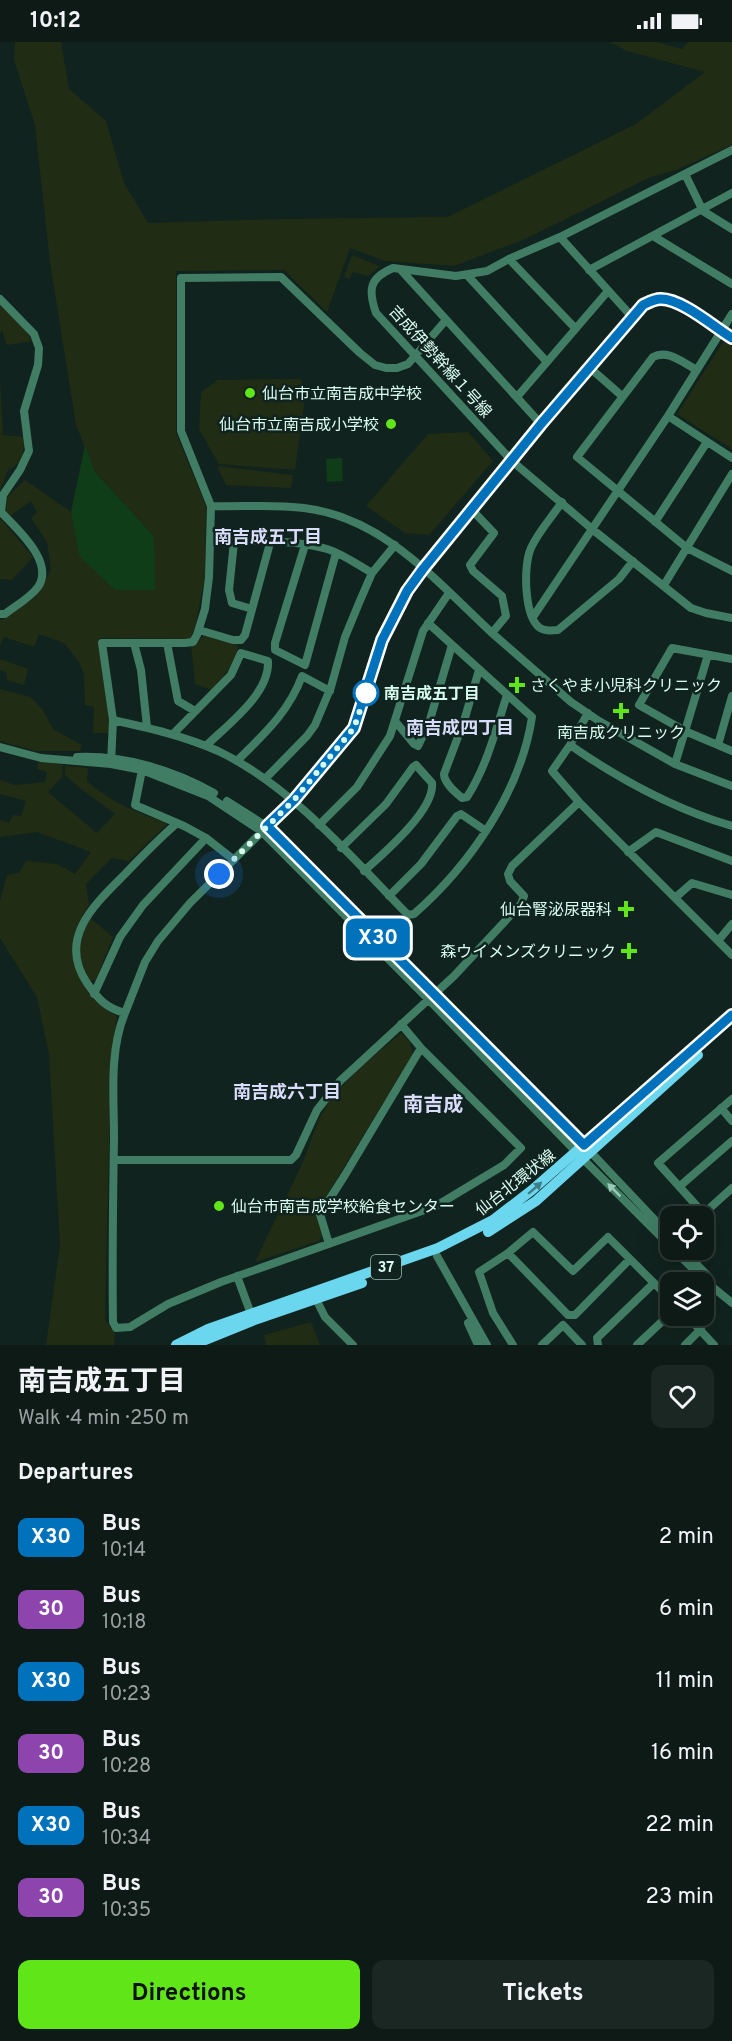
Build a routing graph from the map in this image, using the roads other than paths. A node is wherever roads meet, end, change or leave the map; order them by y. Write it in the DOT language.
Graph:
graph roads {
  1 [pos="732,150"];
  2 [pos="685,174"];
  3 [pos="732,193"];
  4 [pos="703,211"];
  5 [pos="732,229"];
  6 [pos="653,236"];
  7 [pos="560,237"];
  8 [pos="509,259"];
  9 [pos="401,270"];
  10 [pos="589,270"];
  11 [pos="467,276"];
  12 [pos="732,284"];
  13 [pos="608,291"];
  14 [pos="0,299"];
  15 [pos="732,314"];
  16 [pos="633,318"];
  17 [pos="446,320"];
  18 [pos="575,328"];
  19 [pos="721,332"];
  20 [pos="732,338"];
  21 [pos="416,356"];
  22 [pos="547,362"];
  23 [pos="591,368"];
  24 [pos="697,370"];
  25 [pos="622,396"];
  26 [pos="518,397"];
  27 [pos="668,416"];
  28 [pos="541,424"];
  29 [pos="707,442"];
  30 [pos="732,458"];
  31 [pos="512,461"];
  32 [pos="732,474"];
  33 [pos="617,491"];
  34 [pos="562,502"];
  35 [pos="211,506"];
  36 [pos="472,510"];
  37 [pos="655,522"];
  38 [pos="592,529"];
  39 [pos="211,541"];
  40 [pos="234,542"];
  41 [pos="270,543"];
  42 [pos="305,545"];
  43 [pos="395,545"];
  44 [pos="687,548"];
  45 [pos="336,553"];
  46 [pos="633,561"];
  47 [pos="423,569"];
  48 [pos="732,570"];
  49 [pos="372,573"];
  50 [pos="664,585"];
  51 [pos="449,593"];
  52 [pos="252,609"];
  53 [pos="0,614"];
  54 [pos="533,617"];
  55 [pos="732,618"];
  56 [pos="428,623"];
  57 [pos="199,630"];
  58 [pos="492,633"];
  59 [pos="134,643"];
  60 [pos="167,643"];
  61 [pos="452,645"];
  62 [pos="708,655"];
  63 [pos="732,659"];
  64 [pos="479,670"];
  65 [pos="330,691"];
  66 [pos="507,695"];
  67 [pos="732,696"];
  68 [pos="195,711"];
  69 [pos="588,713"];
  70 [pos="113,720"];
  71 [pos="395,722"];
  72 [pos="147,727"];
  73 [pos="685,731"];
  74 [pos="172,734"];
  75 [pos="570,745"];
  76 [pos="718,745"];
  77 [pos="206,746"];
  78 [pos="0,747"];
  79 [pos="732,751"];
  80 [pos="111,761"];
  81 [pos="237,761"];
  82 [pos="675,764"];
  83 [pos="142,767"];
  84 [pos="265,779"];
  85 [pos="732,786"];
  86 [pos="294,800"];
  87 [pos="579,802"];
  88 [pos="177,823"];
  89 [pos="319,825"];
  90 [pos="732,826"];
  91 [pos="264,829"];
  92 [pos="486,831"];
  93 [pos="206,838"];
  94 [pos="341,848"];
  95 [pos="628,852"];
  96 [pos="234,860"];
  97 [pos="732,861"];
  98 [pos="364,871"];
  99 [pos="389,896"];
  100 [pos="732,896"];
  101 [pos="676,897"];
  102 [pos="732,924"];
  103 [pos="718,941"];
  104 [pos="732,955"];
  105 [pos="94,994"];
  106 [pos="430,997"];
  107 [pos="125,1013"];
  108 [pos="732,1015"];
  109 [pos="401,1024"];
  110 [pos="732,1025"];
  111 [pos="422,1048"];
  112 [pos="732,1099"];
  113 [pos="721,1108"];
  114 [pos="732,1121"];
  115 [pos="732,1141"];
  116 [pos="583,1152"];
  117 [pos="114,1160"];
  118 [pos="680,1186"];
  119 [pos="732,1188"];
  120 [pos="696,1206"];
  121 [pos="713,1206"];
  122 [pos="660,1232"];
  123 [pos="329,1244"];
  124 [pos="508,1253"];
  125 [pos="437,1256"];
  126 [pos="630,1259"];
  127 [pos="685,1260"];
  128 [pos="693,1260"];
  129 [pos="695,1272"];
  130 [pos="704,1272"];
  131 [pos="237,1276"];
  132 [pos="654,1283"];
  133 [pos="660,1289"];
  134 [pos="714,1289"];
  135 [pos="316,1299"];
  136 [pos="732,1303"];
  137 [pos="464,1306"];
  138 [pos="251,1314"];
  139 [pos="660,1323"];
  140 [pos="698,1326"];
  141 [pos="701,1329"];
  142 [pos="176,1345"];
  143 [pos="194,1345"];
  144 [pos="352,1345"];
  145 [pos="478,1345"];
  146 [pos="487,1345"];
  147 [pos="513,1345"];
  148 [pos="542,1345"];
  149 [pos="582,1345"];
  150 [pos="598,1345"];
  151 [pos="637,1345"];
  152 [pos="685,1345"];
  153 [pos="714,1345"];
  1 -- 2 [label="street, 吉成伊勢幹線１号線"];
  2 -- 4 [label="street"];
  2 -- 7 [label="street, 吉成伊勢幹線１号線"];
  3 -- 4 [label="street"];
  4 -- 5 [label="street"];
  4 -- 6 [label="street"];
  6 -- 10 [label="street"];
  6 -- 12 [label="street"];
  7 -- 8 [label="street, 吉成伊勢幹線１号線"];
  7 -- 10 [label="street"];
  8 -- 11 [label="street, 吉成伊勢幹線１号線"];
  8 -- 18 [label="street"];
  9 -- 11 [label="street, 吉成伊勢幹線１号線"];
  9 -- 17 [label="street"];
  9 -- 21 [label="street, 吉成伊勢幹線１号線"];
  10 -- 13 [label="street"];
  11 -- 22 [label="street"];
  13 -- 16 [label="street"];
  13 -- 18 [label="street"];
  14 -- 53 [label="street"];
  15 -- 19 [label="street"];
  16 -- 19 [label="street"];
  16 -- 23 [label="street"];
  17 -- 21 [label="street"];
  17 -- 26 [label="street"];
  18 -- 22 [label="street"];
  19 -- 20 [label="street"];
  19 -- 24 [label="street"];
  21 -- 31 [label="street, 吉成伊勢幹線１号線"];
  21 -- 35 [label="street"];
  22 -- 26 [label="street"];
  23 -- 25 [label="street"];
  23 -- 28 [label="street"];
  24 -- 25 [label="street"];
  24 -- 27 [label="street"];
  25 -- 33 [label="street"];
  26 -- 28 [label="street"];
  27 -- 29 [label="street"];
  27 -- 33 [label="street"];
  28 -- 31 [label="street"];
  29 -- 30 [label="street"];
  29 -- 37 [label="street"];
  31 -- 34 [label="street, 吉成伊勢幹線１号線"];
  31 -- 36 [label="street"];
  32 -- 44 [label="street"];
  33 -- 37 [label="street"];
  33 -- 38 [label="street"];
  34 -- 38 [label="street, 吉成伊勢幹線１号線"];
  34 -- 54 [label="street"];
  35 -- 39 [label="street"];
  35 -- 43 [label="street"];
  36 -- 47 [label="street"];
  36 -- 58 [label="street"];
  37 -- 44 [label="street"];
  38 -- 46 [label="street, 吉成伊勢幹線１号線"];
  38 -- 54 [label="street"];
  39 -- 40 [label="street"];
  39 -- 57 [label="street"];
  40 -- 41 [label="street"];
  40 -- 52 [label="street"];
  41 -- 42 [label="street"];
  41 -- 52 [label="street"];
  42 -- 45 [label="street"];
  42 -- 45 [label="street"];
  43 -- 47 [label="street"];
  43 -- 49 [label="street"];
  44 -- 48 [label="street"];
  44 -- 50 [label="street"];
  45 -- 49 [label="street"];
  46 -- 50 [label="street, 吉成伊勢幹線１号線"];
  46 -- 54 [label="street"];
  47 -- 51 [label="street"];
  47 -- 86 [label="street"];
  49 -- 65 [label="street"];
  50 -- 55 [label="street, 吉成伊勢幹線１号線"];
  51 -- 56 [label="street"];
  51 -- 58 [label="street"];
  52 -- 57 [label="street"];
  56 -- 61 [label="street"];
  56 -- 71 [label="street"];
  57 -- 60 [label="street"];
  58 -- 69 [label="street"];
  59 -- 60 [label="street"];
  59 -- 70 [label="street"];
  59 -- 72 [label="street"];
  60 -- 68 [label="street"];
  61 -- 64 [label="street"];
  61 -- 71 [label="street"];
  62 -- 63 [label="street"];
  62 -- 73 [label="street"];
  62 -- 73 [label="street"];
  64 -- 66 [label="street"];
  64 -- 66 [label="street"];
  65 -- 81 [label="street"];
  65 -- 84 [label="street"];
  66 -- 92 [label="street"];
  67 -- 76 [label="street"];
  68 -- 74 [label="street"];
  68 -- 77 [label="street"];
  69 -- 75 [label="street"];
  69 -- 82 [label="street"];
  70 -- 72 [label="street"];
  70 -- 80 [label="street"];
  71 -- 89 [label="street"];
  72 -- 74 [label="street"];
  73 -- 76 [label="street"];
  73 -- 82 [label="street"];
  74 -- 77 [label="street"];
  75 -- 87 [label="street"];
  75 -- 90 [label="street"];
  76 -- 79 [label="street"];
  77 -- 81 [label="street"];
  78 -- 80 [label="street"];
  80 -- 83 [label="street"];
  81 -- 84 [label="street"];
  82 -- 85 [label="street"];
  83 -- 88 [label="street"];
  83 -- 91 [label="street"];
  84 -- 86 [label="street"];
  86 -- 89 [label="street"];
  86 -- 91 [label="street"];
  87 -- 95 [label="street"];
  87 -- 106 [label="street"];
  88 -- 93 [label="street"];
  88 -- 105 [label="street"];
  89 -- 94 [label="street"];
  91 -- 96 [label="street"];
  91 -- 106 [label="street"];
  92 -- 99 [label="street"];
  92 -- 99 [label="street"];
  93 -- 96 [label="street"];
  93 -- 105 [label="street"];
  94 -- 98 [label="street"];
  94 -- 98 [label="street"];
  95 -- 97 [label="street"];
  95 -- 101 [label="street"];
  96 -- 107 [label="street"];
  98 -- 99 [label="street"];
  100 -- 101 [label="street"];
  101 -- 103 [label="street"];
  102 -- 103 [label="street"];
  103 -- 104 [label="street"];
  105 -- 107 [label="street"];
  106 -- 109 [label="street"];
  106 -- 116 [label="street"];
  107 -- 117 [label="street"];
  108 -- 116 [label="main road, 仙台北環状線 / 37"];
  109 -- 111 [label="street"];
  109 -- 117 [label="street"];
  110 -- 116 [label="main road, 仙台北環状線 / 37"];
  111 -- 123 [label="street"];
  111 -- 123 [label="street"];
  112 -- 113 [label="street"];
  113 -- 114 [label="street"];
  113 -- 118 [label="street"];
  115 -- 118 [label="street"];
  116 -- 122 [label="street"];
  116 -- 125 [label="main road, 仙台北環状線 / 37"];
  138 -- 116 [label="main road, 仙台北環状線 / 37, one-way"];
  117 -- 131 [label="street"];
  118 -- 120 [label="street"];
  119 -- 121 [label="street"];
  123 -- 131 [label="street"];
  124 -- 126 [label="street"];
  124 -- 126 [label="street"];
  124 -- 147 [label="street"];
  125 -- 135 [label="main road, 仙台北環状線 / 37"];
  125 -- 137 [label="street"];
  126 -- 132 [label="street"];
  127 -- 129 [label="street"];
  128 -- 130 [label="street"];
  131 -- 138 [label="street"];
  132 -- 133 [label="street"];
  132 -- 150 [label="street"];
  134 -- 136 [label="street"];
  135 -- 143 [label="main road, 仙台北環状線 / 37"];
  135 -- 144 [label="street"];
  137 -- 145 [label="street"];
  137 -- 146 [label="street"];
  138 -- 142 [label="main road, 仙台北環状線 / 37"];
  139 -- 151 [label="street"];
  140 -- 141 [label="street"];
  141 -- 152 [label="street"];
  141 -- 153 [label="street"];
  148 -- 149 [label="street"];
}
